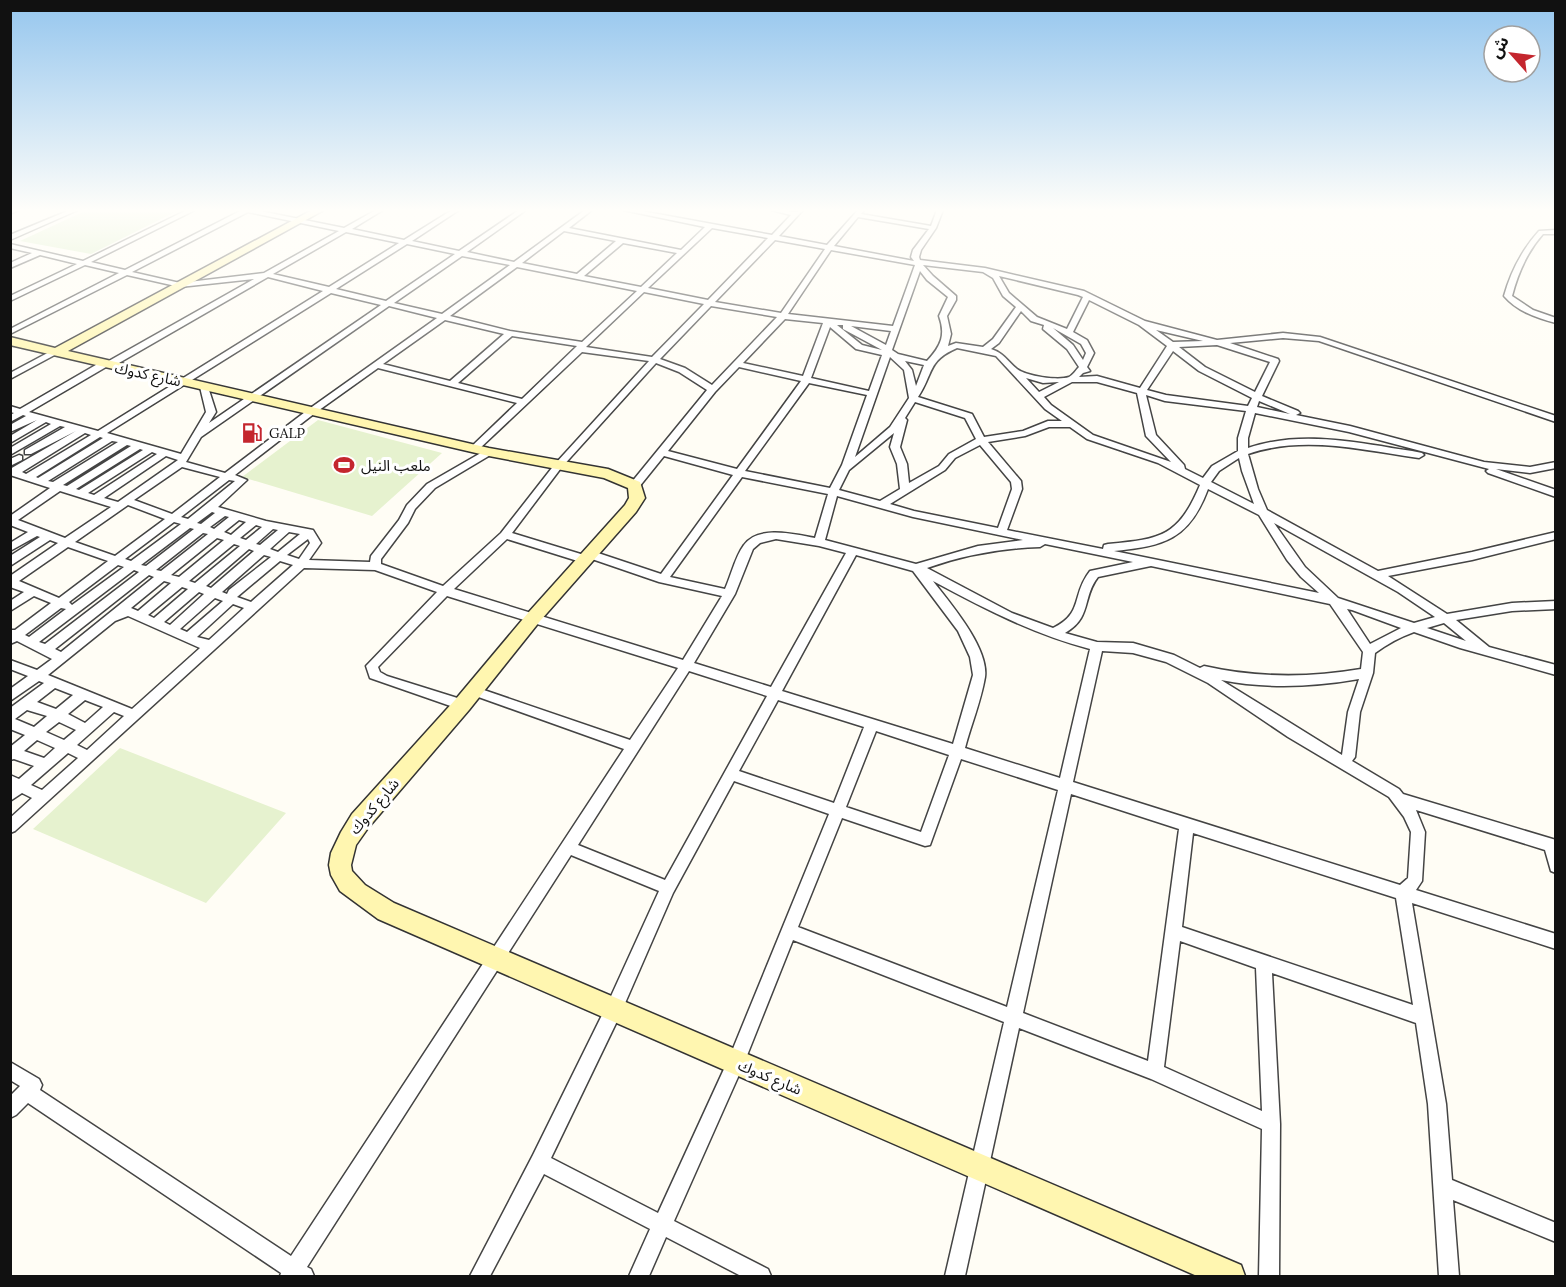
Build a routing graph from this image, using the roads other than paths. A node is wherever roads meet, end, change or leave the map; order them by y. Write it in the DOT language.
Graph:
graph roads {
  1 [pos="69,270"];
  2 [pos="117,270"];
  3 [pos="130,270"];
  4 [pos="208,270"];
  5 [pos="276,270"];
  6 [pos="362,270"];
  7 [pos="435,270"];
  8 [pos="508,270"];
  9 [pos="539,270"];
  10 [pos="586,270"];
  11 [pos="663,270"];
  12 [pos="741,270"];
  13 [pos="814,270"];
  14 [pos="917,270"];
  15 [pos="924,270"];
  16 [pos="985,270"];
  17 [pos="1517,270"];
  18 [pos="126,272"];
  19 [pos="267,275"];
  20 [pos="577,278"];
  21 [pos="1023,279"];
  22 [pos="180,285"];
  23 [pos="330,290"];
  24 [pos="641,290"];
  25 [pos="1088,296"];
  26 [pos="10,299"];
  27 [pos="387,303"];
  28 [pos="709,303"];
  29 [pos="1018,305"];
  30 [pos="783,316"];
  31 [pos="444,317"];
  32 [pos="828,321"];
  33 [pos="1039,321"];
  34 [pos="1556,321"];
  35 [pos="1142,323"];
  36 [pos="896,328"];
  37 [pos="10,332"];
  38 [pos="510,333"];
  39 [pos="1069,333"];
  40 [pos="10,341"];
  41 [pos="1214,342"];
  42 [pos="1172,345"];
  43 [pos="579,349"];
  44 [pos="985,350"];
  45 [pos="58,351"];
  46 [pos="940,352"];
  47 [pos="890,355"];
  48 [pos="656,359"];
  49 [pos="735,364"];
  50 [pos="929,364"];
  51 [pos="107,365"];
  52 [pos="376,365"];
  53 [pos="1083,369"];
  54 [pos="1015,372"];
  55 [pos="10,377"];
  56 [pos="1097,379"];
  57 [pos="806,380"];
  58 [pos="1073,380"];
  59 [pos="194,384"];
  60 [pos="451,384"];
  61 [pos="712,390"];
  62 [pos="1141,393"];
  63 [pos="873,394"];
  64 [pos="249,397"];
  65 [pos="1038,397"];
  66 [pos="1257,397"];
  67 [pos="913,398"];
  68 [pos="524,402"];
  69 [pos="10,409"];
  70 [pos="1252,409"];
  71 [pos="312,411"];
  72 [pos="905,411"];
  73 [pos="22,412"];
  74 [pos="34,416"];
  75 [pos="10,419"];
  76 [pos="45,419"];
  77 [pos="1556,419"];
  78 [pos="59,423"];
  79 [pos="1071,424"];
  80 [pos="1321,424"];
  81 [pos="72,427"];
  82 [pos="10,429"];
  83 [pos="83,430"];
  84 [pos="105,436"];
  85 [pos="196,436"];
  86 [pos="10,440"];
  87 [pos="981,440"];
  88 [pos="125,442"];
  89 [pos="138,446"];
  90 [pos="150,449"];
  91 [pos="482,450"];
  92 [pos="663,452"];
  93 [pos="164,453"];
  94 [pos="1244,453"];
  95 [pos="1456,458"];
  96 [pos="182,461"];
  97 [pos="16,462"];
  98 [pos="1556,465"];
  99 [pos="558,466"];
  100 [pos="846,468"];
  101 [pos="1530,470"];
  102 [pos="1556,471"];
  103 [pos="738,473"];
  104 [pos="1188,474"];
  105 [pos="227,476"];
  106 [pos="28,477"];
  107 [pos="40,481"];
  108 [pos="1205,484"];
  109 [pos="635,485"];
  110 [pos="60,488"];
  111 [pos="905,490"];
  112 [pos="833,493"];
  113 [pos="80,494"];
  114 [pos="1556,494"];
  115 [pos="95,499"];
  116 [pos="122,504"];
  117 [pos="880,505"];
  118 [pos="210,508"];
  119 [pos="223,512"];
  120 [pos="1264,513"];
  121 [pos="237,516"];
  122 [pos="173,518"];
  123 [pos="11,521"];
  124 [pos="254,521"];
  125 [pos="188,524"];
  126 [pos="271,525"];
  127 [pos="24,526"];
  128 [pos="287,528"];
  129 [pos="203,529"];
  130 [pos="1002,530"];
  131 [pos="37,531"];
  132 [pos="309,532"];
  133 [pos="216,533"];
  134 [pos="10,535"];
  135 [pos="505,535"];
  136 [pos="1556,535"];
  137 [pos="50,536"];
  138 [pos="232,539"];
  139 [pos="819,542"];
  140 [pos="67,543"];
  141 [pos="1066,543"];
  142 [pos="249,545"];
  143 [pos="10,548"];
  144 [pos="263,550"];
  145 [pos="853,550"];
  146 [pos="1094,550"];
  147 [pos="279,556"];
  148 [pos="587,557"];
  149 [pos="118,561"];
  150 [pos="10,562"];
  151 [pos="1155,562"];
  152 [pos="301,564"];
  153 [pos="132,566"];
  154 [pos="376,567"];
  155 [pos="917,568"];
  156 [pos="148,571"];
  157 [pos="1376,575"];
  158 [pos="163,576"];
  159 [pos="663,579"];
  160 [pos="11,582"];
  161 [pos="181,582"];
  162 [pos="198,588"];
  163 [pos="34,591"];
  164 [pos="445,591"];
  165 [pos="210,594"];
  166 [pos="729,594"];
  167 [pos="231,600"];
  168 [pos="1334,601"];
  169 [pos="62,603"];
  170 [pos="1556,605"];
  171 [pos="10,607"];
  172 [pos="253,607"];
  173 [pos="75,609"];
  174 [pos="92,616"];
  175 [pos="139,616"];
  176 [pos="534,616"];
  177 [pos="1446,618"];
  178 [pos="108,620"];
  179 [pos="155,623"];
  180 [pos="1412,628"];
  181 [pos="171,630"];
  182 [pos="1054,633"];
  183 [pos="12,636"];
  184 [pos="188,638"];
  185 [pos="30,642"];
  186 [pos="213,644"];
  187 [pos="1097,646"];
  188 [pos="46,650"];
  189 [pos="1369,651"];
  190 [pos="1489,653"];
  191 [pos="62,658"];
  192 [pos="1170,658"];
  193 [pos="686,665"];
  194 [pos="14,669"];
  195 [pos="1556,670"];
  196 [pos="1367,673"];
  197 [pos="38,675"];
  198 [pos="54,682"];
  199 [pos="774,692"];
  200 [pos="83,694"];
  201 [pos="10,696"];
  202 [pos="468,698"];
  203 [pos="26,704"];
  204 [pos="113,706"];
  205 [pos="58,715"];
  206 [pos="134,715"];
  207 [pos="10,716"];
  208 [pos="10,723"];
  209 [pos="873,725"];
  210 [pos="87,730"];
  211 [pos="35,734"];
  212 [pos="631,746"];
  213 [pos="66,747"];
  214 [pos="957,752"];
  215 [pos="11,753"];
  216 [pos="88,756"];
  217 [pos="1344,762"];
  218 [pos="45,764"];
  219 [pos="730,774"];
  220 [pos="1065,785"];
  221 [pos="14,787"];
  222 [pos="43,797"];
  223 [pos="1399,799"];
  224 [pos="837,810"];
  225 [pos="1187,825"];
  226 [pos="10,827"];
  227 [pos="1553,845"];
  228 [pos="567,847"];
  229 [pos="1556,866"];
  230 [pos="668,888"];
  231 [pos="1403,893"];
  232 [pos="789,931"];
  233 [pos="1172,931"];
  234 [pos="1556,942"];
  235 [pos="495,958"];
  236 [pos="1264,963"];
  237 [pos="613,1011"];
  238 [pos="1423,1017"];
  239 [pos="1013,1019"];
  240 [pos="736,1062"];
  241 [pos="10,1070"];
  242 [pos="1155,1072"];
  243 [pos="27,1092"];
  244 [pos="10,1110"];
  245 [pos="1271,1124"];
  246 [pos="540,1162"];
  247 [pos="980,1168"];
  248 [pos="1443,1186"];
  249 [pos="661,1226"];
  250 [pos="1556,1233"];
  251 [pos="296,1274"];
  252 [pos="480,1276"];
  253 [pos="639,1276"];
  254 [pos="761,1276"];
  255 [pos="956,1276"];
  256 [pos="1230,1276"];
  257 [pos="1269,1276"];
  258 [pos="1449,1276"];
  1 -- 26 [label="street"];
  2 -- 18 [label="street"];
  3 -- 18 [label="street"];
  4 -- 22 [label="street"];
  5 -- 19 [label="street"];
  6 -- 23 [label="street"];
  7 -- 27 [label="street"];
  8 -- 31 [label="street"];
  9 -- 20 [label="street"];
  10 -- 20 [label="street"];
  11 -- 24 [label="street"];
  12 -- 28 [label="street"];
  13 -- 30 [label="street"];
  14 -- 36 [label="street"];
  15 -- 46 [label="street"];
  16 -- 21 [label="street"];
  16 -- 29 [label="street"];
  17 -- 34 [label="street"];
  18 -- 22 [label="street"];
  18 -- 37 [label="street"];
  19 -- 22 [label="street"];
  19 -- 23 [label="street"];
  19 -- 51 [label="street"];
  20 -- 24 [label="street"];
  21 -- 25 [label="street"];
  21 -- 29 [label="street"];
  22 -- 45 [label="street"];
  23 -- 27 [label="street"];
  23 -- 59 [label="street"];
  24 -- 28 [label="street"];
  24 -- 43 [label="street"];
  25 -- 35 [label="street"];
  25 -- 39 [label="street"];
  27 -- 31 [label="street"];
  27 -- 64 [label="street"];
  28 -- 30 [label="street"];
  28 -- 48 [label="street"];
  29 -- 33 [label="street"];
  29 -- 44 [label="street"];
  30 -- 32 [label="street"];
  30 -- 49 [label="street"];
  31 -- 38 [label="street"];
  31 -- 52 [label="street"];
  32 -- 36 [label="street"];
  32 -- 47 [label="street"];
  32 -- 57 [label="street"];
  33 -- 39 [label="street"];
  33 -- 53 [label="street"];
  35 -- 41 [label="street"];
  35 -- 42 [label="street"];
  36 -- 47 [label="street"];
  38 -- 43 [label="street"];
  38 -- 60 [label="street"];
  39 -- 53 [label="street"];
  40 -- 45 [label="street, شارع كدوك"];
  41 -- 42 [label="street"];
  41 -- 66 [label="street"];
  41 -- 77 [label="street"];
  42 -- 62 [label="street"];
  42 -- 66 [label="street"];
  43 -- 48 [label="street"];
  43 -- 68 [label="street"];
  44 -- 46 [label="street"];
  44 -- 54 [label="street"];
  45 -- 51 [label="street, شارع كدوك"];
  45 -- 55 [label="street"];
  46 -- 50 [label="street"];
  47 -- 50 [label="street"];
  47 -- 63 [label="street"];
  47 -- 67 [label="street"];
  48 -- 61 [label="street"];
  48 -- 99 [label="street"];
  49 -- 57 [label="street"];
  49 -- 61 [label="street"];
  50 -- 67 [label="street"];
  51 -- 59 [label="street, شارع كدوك"];
  51 -- 73 [label="street"];
  52 -- 60 [label="street"];
  52 -- 71 [label="street"];
  53 -- 56 [label="street"];
  53 -- 58 [label="street"];
  54 -- 58 [label="street"];
  54 -- 65 [label="street"];
  56 -- 58 [label="street"];
  56 -- 62 [label="street"];
  57 -- 63 [label="street"];
  57 -- 103 [label="street"];
  58 -- 65 [label="street"];
  59 -- 64 [label="street, شارع كدوك"];
  59 -- 84 [label="street"];
  59 -- 85 [label="street"];
  60 -- 68 [label="street"];
  61 -- 92 [label="street"];
  62 -- 70 [label="street"];
  62 -- 104 [label="street"];
  63 -- 100 [label="street"];
  64 -- 71 [label="street, شارع كدوك"];
  64 -- 85 [label="street"];
  65 -- 79 [label="street"];
  66 -- 70 [label="street"];
  66 -- 80 [label="street"];
  67 -- 72 [label="street"];
  67 -- 87 [label="street"];
  68 -- 91 [label="street"];
  69 -- 73 [label="street"];
  70 -- 80 [label="street"];
  70 -- 94 [label="street"];
  71 -- 91 [label="street, شارع كدوك"];
  71 -- 105 [label="street"];
  72 -- 100 [label="street"];
  72 -- 111 [label="street"];
  73 -- 74 [label="street"];
  73 -- 75 [label="street"];
  74 -- 76 [label="street"];
  74 -- 82 [label="street"];
  76 -- 78 [label="street"];
  76 -- 86 [label="street"];
  78 -- 81 [label="street"];
  78 -- 97 [label="street"];
  79 -- 87 [label="street"];
  79 -- 104 [label="street"];
  80 -- 95 [label="street"];
  81 -- 83 [label="street"];
  81 -- 97 [label="street"];
  83 -- 84 [label="street"];
  83 -- 97 [label="street"];
  84 -- 88 [label="street"];
  84 -- 106 [label="street"];
  84 -- 107 [label="street"];
  85 -- 96 [label="street"];
  87 -- 111 [label="street"];
  87 -- 130 [label="street"];
  88 -- 89 [label="street"];
  88 -- 110 [label="street"];
  89 -- 90 [label="street"];
  89 -- 110 [label="street"];
  90 -- 93 [label="street"];
  90 -- 113 [label="street"];
  91 -- 99 [label="street, شارع كدوك"];
  91 -- 154 [label="street"];
  92 -- 103 [label="street"];
  92 -- 109 [label="street"];
  93 -- 96 [label="street"];
  93 -- 115 [label="street"];
  94 -- 95 [label="street"];
  94 -- 108 [label="street"];
  94 -- 120 [label="street"];
  95 -- 101 [label="street"];
  95 -- 114 [label="street"];
  96 -- 105 [label="street"];
  96 -- 116 [label="street"];
  97 -- 106 [label="street"];
  98 -- 101 [label="street"];
  99 -- 109 [label="street, شارع كدوك"];
  99 -- 135 [label="street"];
  100 -- 112 [label="street"];
  101 -- 102 [label="street"];
  103 -- 112 [label="street"];
  103 -- 159 [label="street"];
  104 -- 108 [label="street"];
  105 -- 118 [label="street"];
  105 -- 122 [label="street"];
  106 -- 107 [label="street"];
  107 -- 110 [label="street"];
  108 -- 120 [label="street"];
  108 -- 146 [label="street"];
  109 -- 148 [label="street, شارع كدوك"];
  110 -- 113 [label="street"];
  110 -- 123 [label="street"];
  111 -- 117 [label="street"];
  112 -- 117 [label="street"];
  112 -- 139 [label="street"];
  113 -- 115 [label="street"];
  115 -- 116 [label="street"];
  116 -- 122 [label="street"];
  116 -- 140 [label="street"];
  117 -- 130 [label="street"];
  118 -- 119 [label="street"];
  118 -- 125 [label="street"];
  119 -- 121 [label="street"];
  119 -- 129 [label="street"];
  120 -- 157 [label="street"];
  120 -- 168 [label="street"];
  121 -- 124 [label="street"];
  121 -- 133 [label="street"];
  122 -- 125 [label="street"];
  122 -- 149 [label="street"];
  123 -- 127 [label="street"];
  124 -- 126 [label="street"];
  124 -- 138 [label="street"];
  125 -- 129 [label="street"];
  125 -- 153 [label="street"];
  126 -- 128 [label="street"];
  126 -- 142 [label="street"];
  127 -- 131 [label="street"];
  127 -- 134 [label="street"];
  128 -- 132 [label="street"];
  128 -- 144 [label="street"];
  129 -- 133 [label="street"];
  129 -- 156 [label="street"];
  130 -- 141 [label="street"];
  131 -- 137 [label="street"];
  131 -- 143 [label="street"];
  132 -- 147 [label="street"];
  132 -- 152 [label="street"];
  133 -- 138 [label="street"];
  133 -- 158 [label="street"];
  135 -- 148 [label="street"];
  135 -- 164 [label="street"];
  136 -- 157 [label="street"];
  137 -- 140 [label="street"];
  137 -- 150 [label="street"];
  138 -- 142 [label="street"];
  138 -- 161 [label="street"];
  139 -- 145 [label="street"];
  139 -- 166 [label="street"];
  140 -- 149 [label="street"];
  140 -- 160 [label="street"];
  141 -- 146 [label="street"];
  141 -- 155 [label="street"];
  142 -- 144 [label="street"];
  142 -- 162 [label="street"];
  144 -- 147 [label="street"];
  144 -- 165 [label="street"];
  145 -- 155 [label="street"];
  145 -- 199 [label="street"];
  146 -- 151 [label="street"];
  147 -- 152 [label="street"];
  147 -- 167 [label="street"];
  148 -- 159 [label="street"];
  148 -- 176 [label="street, شارع كدوك"];
  149 -- 153 [label="street"];
  149 -- 169 [label="street"];
  151 -- 168 [label="street"];
  151 -- 182 [label="street"];
  152 -- 154 [label="street"];
  152 -- 172 [label="street"];
  153 -- 156 [label="street"];
  153 -- 173 [label="street"];
  154 -- 164 [label="street"];
  155 -- 182 [label="street"];
  155 -- 214 [label="street"];
  156 -- 158 [label="street"];
  156 -- 174 [label="street"];
  157 -- 177 [label="street"];
  158 -- 161 [label="street"];
  158 -- 178 [label="street"];
  159 -- 166 [label="street"];
  160 -- 163 [label="street"];
  161 -- 162 [label="street"];
  161 -- 175 [label="street"];
  162 -- 165 [label="street"];
  162 -- 179 [label="street"];
  163 -- 169 [label="street"];
  163 -- 171 [label="street"];
  164 -- 176 [label="street"];
  164 -- 202 [label="street"];
  165 -- 167 [label="street"];
  165 -- 181 [label="street"];
  166 -- 193 [label="street"];
  167 -- 172 [label="street"];
  167 -- 184 [label="street"];
  168 -- 180 [label="street"];
  168 -- 189 [label="street"];
  169 -- 173 [label="street"];
  169 -- 183 [label="street"];
  170 -- 177 [label="street"];
  172 -- 186 [label="street"];
  173 -- 174 [label="street"];
  173 -- 185 [label="street"];
  174 -- 178 [label="street"];
  174 -- 188 [label="street"];
  175 -- 178 [label="street"];
  175 -- 179 [label="street"];
  176 -- 193 [label="street"];
  176 -- 202 [label="street, شارع كدوك"];
  177 -- 180 [label="street"];
  177 -- 190 [label="street"];
  178 -- 191 [label="street"];
  179 -- 181 [label="street"];
  180 -- 189 [label="street"];
  180 -- 190 [label="street"];
  181 -- 184 [label="street"];
  182 -- 187 [label="street"];
  183 -- 185 [label="street"];
  184 -- 186 [label="street"];
  185 -- 188 [label="street"];
  186 -- 206 [label="street"];
  187 -- 192 [label="street"];
  187 -- 220 [label="street"];
  188 -- 191 [label="street"];
  189 -- 196 [label="street"];
  190 -- 195 [label="street"];
  191 -- 197 [label="street"];
  192 -- 196 [label="street"];
  192 -- 217 [label="street"];
  193 -- 199 [label="street"];
  193 -- 212 [label="street"];
  194 -- 197 [label="street"];
  196 -- 217 [label="street"];
  197 -- 198 [label="street"];
  197 -- 201 [label="street"];
  198 -- 200 [label="street"];
  198 -- 203 [label="street"];
  199 -- 209 [label="street"];
  199 -- 219 [label="street"];
  200 -- 204 [label="street"];
  200 -- 205 [label="street"];
  202 -- 212 [label="street"];
  202 -- 235 [label="street, شارع كدوك"];
  203 -- 205 [label="street"];
  203 -- 207 [label="street"];
  204 -- 206 [label="street"];
  204 -- 210 [label="street"];
  205 -- 210 [label="street"];
  205 -- 211 [label="street"];
  206 -- 216 [label="street"];
  208 -- 211 [label="street"];
  209 -- 214 [label="street"];
  209 -- 224 [label="street"];
  210 -- 213 [label="street"];
  211 -- 213 [label="street"];
  211 -- 215 [label="street"];
  212 -- 228 [label="street"];
  213 -- 216 [label="street"];
  213 -- 218 [label="street"];
  214 -- 220 [label="street"];
  214 -- 224 [label="street"];
  215 -- 218 [label="street"];
  216 -- 222 [label="street"];
  217 -- 223 [label="street"];
  218 -- 221 [label="street"];
  219 -- 224 [label="street"];
  219 -- 230 [label="street"];
  220 -- 225 [label="street"];
  220 -- 239 [label="street"];
  221 -- 222 [label="street"];
  222 -- 226 [label="street"];
  223 -- 227 [label="street"];
  223 -- 231 [label="street"];
  224 -- 232 [label="street"];
  225 -- 231 [label="street"];
  225 -- 233 [label="street"];
  227 -- 229 [label="street"];
  228 -- 230 [label="street"];
  228 -- 235 [label="street"];
  230 -- 237 [label="street"];
  231 -- 234 [label="street"];
  231 -- 238 [label="street"];
  232 -- 239 [label="street"];
  232 -- 240 [label="street"];
  233 -- 236 [label="street"];
  233 -- 242 [label="street"];
  235 -- 237 [label="street, شارع كدوك"];
  235 -- 251 [label="street"];
  236 -- 238 [label="street"];
  236 -- 245 [label="street"];
  237 -- 240 [label="street, شارع كدوك"];
  237 -- 246 [label="street"];
  238 -- 248 [label="street"];
  239 -- 242 [label="street"];
  239 -- 247 [label="street"];
  240 -- 247 [label="street, شارع كدوك"];
  240 -- 249 [label="street"];
  241 -- 243 [label="street"];
  242 -- 245 [label="street"];
  243 -- 244 [label="street"];
  243 -- 251 [label="street"];
  245 -- 257 [label="street"];
  246 -- 249 [label="street"];
  246 -- 252 [label="street"];
  247 -- 255 [label="street"];
  247 -- 256 [label="street, شارع كدوك"];
  248 -- 250 [label="street"];
  248 -- 258 [label="street"];
  249 -- 253 [label="street"];
  249 -- 254 [label="street"];
}
